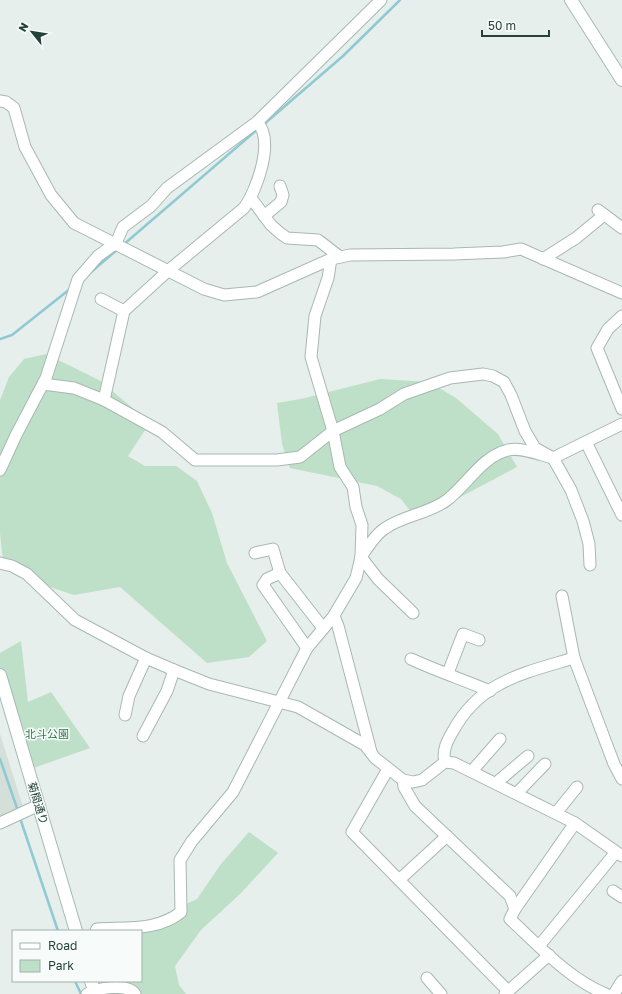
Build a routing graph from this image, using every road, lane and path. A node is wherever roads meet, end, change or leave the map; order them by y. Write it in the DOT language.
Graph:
graph roads {
  1 [pos="380,0"];
  2 [pos="571,0"];
  3 [pos="622,80"];
  4 [pos="0,101"];
  5 [pos="257,122"];
  6 [pos="280,186"];
  7 [pos="251,198"];
  8 [pos="264,216"];
  9 [pos="622,228"];
  10 [pos="116,243"];
  11 [pos="335,258"];
  12 [pos="543,259"];
  13 [pos="169,270"];
  14 [pos="622,293"];
  15 [pos="101,299"];
  16 [pos="124,311"];
  17 [pos="622,316"];
  18 [pos="43,384"];
  19 [pos="104,400"];
  20 [pos="622,409"];
  21 [pos="622,424"];
  22 [pos="333,431"];
  23 [pos="586,442"];
  24 [pos="553,458"];
  25 [pos="0,470"];
  26 [pos="622,514"];
  27 [pos="255,553"];
  28 [pos="361,557"];
  29 [pos="0,563"];
  30 [pos="590,565"];
  31 [pos="280,573"];
  32 [pos="562,596"];
  33 [pos="413,613"];
  34 [pos="334,616"];
  35 [pos="323,628"];
  36 [pos="479,640"];
  37 [pos="307,648"];
  38 [pos="146,658"];
  39 [pos="574,658"];
  40 [pos="412,659"];
  41 [pos="174,670"];
  42 [pos="448,673"];
  43 [pos="0,676"];
  44 [pos="490,690"];
  45 [pos="278,701"];
  46 [pos="125,714"];
  47 [pos="143,736"];
  48 [pos="500,739"];
  49 [pos="372,754"];
  50 [pos="528,756"];
  51 [pos="444,762"];
  52 [pos="545,764"];
  53 [pos="388,769"];
  54 [pos="472,771"];
  55 [pos="622,779"];
  56 [pos="403,780"];
  57 [pos="496,783"];
  58 [pos="577,787"];
  59 [pos="517,793"];
  60 [pos="39,805"];
  61 [pos="556,813"];
  62 [pos="0,823"];
  63 [pos="575,823"];
  64 [pos="447,836"];
  65 [pos="619,854"];
  66 [pos="399,880"];
  67 [pos="515,908"];
  68 [pos="76,930"];
  69 [pos="96,930"];
  70 [pos="539,946"];
  71 [pos="549,955"];
  72 [pos="427,978"];
  73 [pos="622,981"];
  74 [pos="90,988"];
  75 [pos="132,988"];
  76 [pos="506,993"];
  77 [pos="441,994"];
  78 [pos="606,994"];
  79 [pos="614,994"];
  1 -- 5 [label="street"];
  2 -- 3 [label="street"];
  4 -- 10 [label="street"];
  5 -- 7 [label="street"];
  5 -- 10 [label="street"];
  6 -- 8 [label="street"];
  7 -- 8 [label="street"];
  7 -- 13 [label="street"];
  8 -- 11 [label="street"];
  9 -- 12 [label="street"];
  10 -- 13 [label="street"];
  10 -- 18 [label="street"];
  11 -- 12 [label="street"];
  11 -- 13 [label="street"];
  11 -- 22 [label="street"];
  12 -- 14 [label="street"];
  13 -- 16 [label="street"];
  15 -- 16 [label="street"];
  16 -- 19 [label="street"];
  17 -- 20 [label="street"];
  18 -- 19 [label="street"];
  18 -- 25 [label="street"];
  19 -- 22 [label="street"];
  21 -- 23 [label="street"];
  22 -- 24 [label="street"];
  22 -- 28 [label="street"];
  23 -- 24 [label="street"];
  23 -- 26 [label="street"];
  24 -- 28 [label="street"];
  24 -- 30 [label="street"];
  27 -- 31 [label="street"];
  28 -- 33 [label="street"];
  28 -- 34 [label="street"];
  29 -- 38 [label="street"];
  31 -- 35 [label="street"];
  31 -- 37 [label="street"];
  32 -- 39 [label="street"];
  34 -- 35 [label="street"];
  34 -- 49 [label="street"];
  35 -- 37 [label="street"];
  36 -- 42 [label="street"];
  37 -- 45 [label="street"];
  38 -- 41 [label="street"];
  38 -- 46 [label="street"];
  39 -- 44 [label="street"];
  39 -- 55 [label="street"];
  40 -- 42 [label="street"];
  41 -- 45 [label="street"];
  41 -- 47 [label="street"];
  42 -- 44 [label="street"];
  43 -- 60 [label="street, 菊間通り"];
  44 -- 51 [label="street"];
  45 -- 49 [label="street"];
  45 -- 69 [label="street"];
  48 -- 54 [label="street"];
  49 -- 53 [label="street"];
  50 -- 57 [label="street"];
  51 -- 54 [label="street"];
  51 -- 56 [label="street"];
  52 -- 59 [label="street"];
  53 -- 56 [label="street"];
  53 -- 66 [label="street"];
  54 -- 57 [label="street"];
  56 -- 64 [label="street"];
  57 -- 59 [label="street"];
  58 -- 61 [label="street"];
  59 -- 61 [label="street"];
  60 -- 62 [label="street"];
  60 -- 68 [label="street, 菊間通り"];
  61 -- 63 [label="street"];
  63 -- 65 [label="street"];
  63 -- 67 [label="street"];
  64 -- 66 [label="street"];
  64 -- 67 [label="street"];
  65 -- 70 [label="street"];
  66 -- 76 [label="street"];
  67 -- 70 [label="street"];
  70 -- 71 [label="street"];
  71 -- 76 [label="street"];
  71 -- 78 [label="street"];
  72 -- 77 [label="street"];
  73 -- 79 [label="street"];
  74 -- 75 [label="street"];
}
